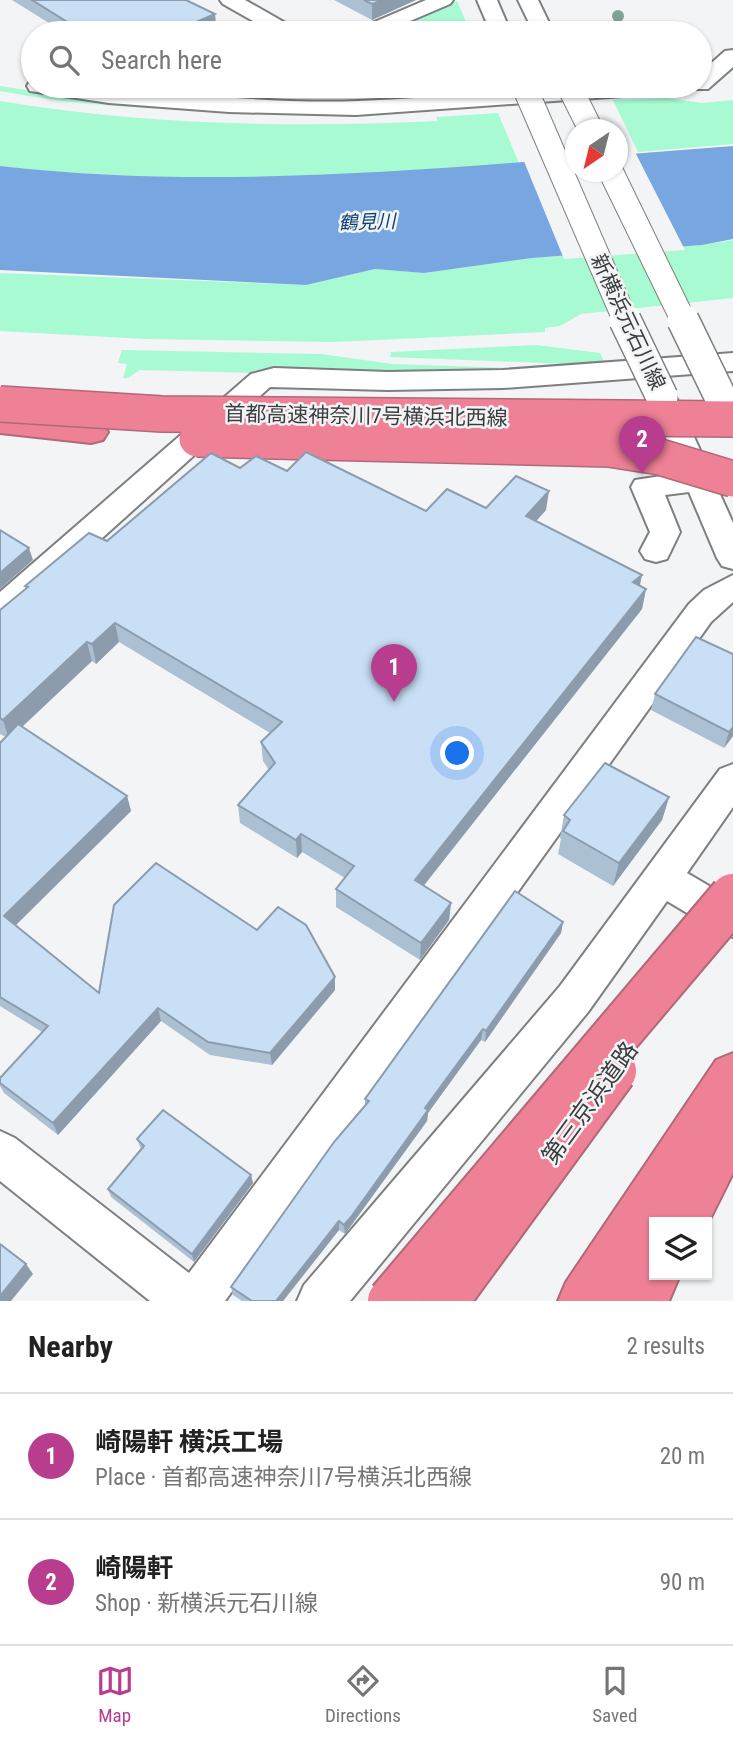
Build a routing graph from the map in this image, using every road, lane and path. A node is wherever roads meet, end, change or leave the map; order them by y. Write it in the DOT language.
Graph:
graph roads {
  1 [pos="230,0"];
  2 [pos="443,0"];
  3 [pos="487,0"];
  4 [pos="528,0"];
  5 [pos="268,21"];
  6 [pos="393,21"];
  7 [pos="496,21"];
  8 [pos="538,21"];
  9 [pos="733,57"];
  10 [pos="712,75"];
  11 [pos="141,98"];
  12 [pos="218,98"];
  13 [pos="504,98"];
  14 [pos="529,98"];
  15 [pos="575,98"];
  16 [pos="208,102"];
  17 [pos="586,119"];
  18 [pos="616,182"];
  19 [pos="733,362"];
  20 [pos="0,397"];
  21 [pos="0,404"];
  22 [pos="730,412"];
  23 [pos="0,414"];
  24 [pos="0,422"];
  25 [pos="733,470"];
  26 [pos="733,479"];
  27 [pos="699,481"];
  28 [pos="656,551"];
  29 [pos="733,558"];
  30 [pos="733,587"];
  31 [pos="0,611"];
  32 [pos="733,779"];
  33 [pos="662,878"];
  34 [pos="733,897"];
  35 [pos="733,904"];
  36 [pos="733,920"];
  37 [pos="733,1076"];
  38 [pos="733,1121"];
  39 [pos="0,1153"];
  40 [pos="684,1217"];
  41 [pos="651,1280"];
  42 [pos="187,1301"];
  43 [pos="197,1301"];
  44 [pos="320,1301"];
  45 [pos="391,1301"];
  46 [pos="444,1301"];
  47 [pos="585,1301"];
  48 [pos="640,1301"];
  1 -- 5 [label="street"];
  2 -- 6 [label="street"];
  3 -- 7 [label="street"];
  4 -- 8 [label="street"];
  9 -- 10 [label="street"];
  11 -- 16 [label="street"];
  12 -- 16 [label="street"];
  13 -- 16 [label="street"];
  14 -- 27 [label="street, 新横浜元石川線, bridge"];
  15 -- 17 [label="street, bridge"];
  18 -- 22 [label="street, bridge"];
  19 -- 31 [label="street"];
  20 -- 22 [label="highway, 首都高速神奈川7号横浜北西線"];
  21 -- 22 [label="highway, 首都高速神奈川7号横浜北西線, bridge"];
  23 -- 25 [label="highway, bridge"];
  24 -- 26 [label="highway, bridge"];
  27 -- 28 [label="street"];
  27 -- 29 [label="street, 新横浜元石川線"];
  30 -- 43 [label="street"];
  32 -- 33 [label="street"];
  33 -- 36 [label="street"];
  33 -- 44 [label="street"];
  34 -- 45 [label="highway, bridge"];
  35 -- 46 [label="highway, 第三京浜道路, bridge"];
  37 -- 47 [label="highway"];
  38 -- 40 [label="highway"];
  39 -- 42 [label="street"];
  41 -- 48 [label="highway"];
}
